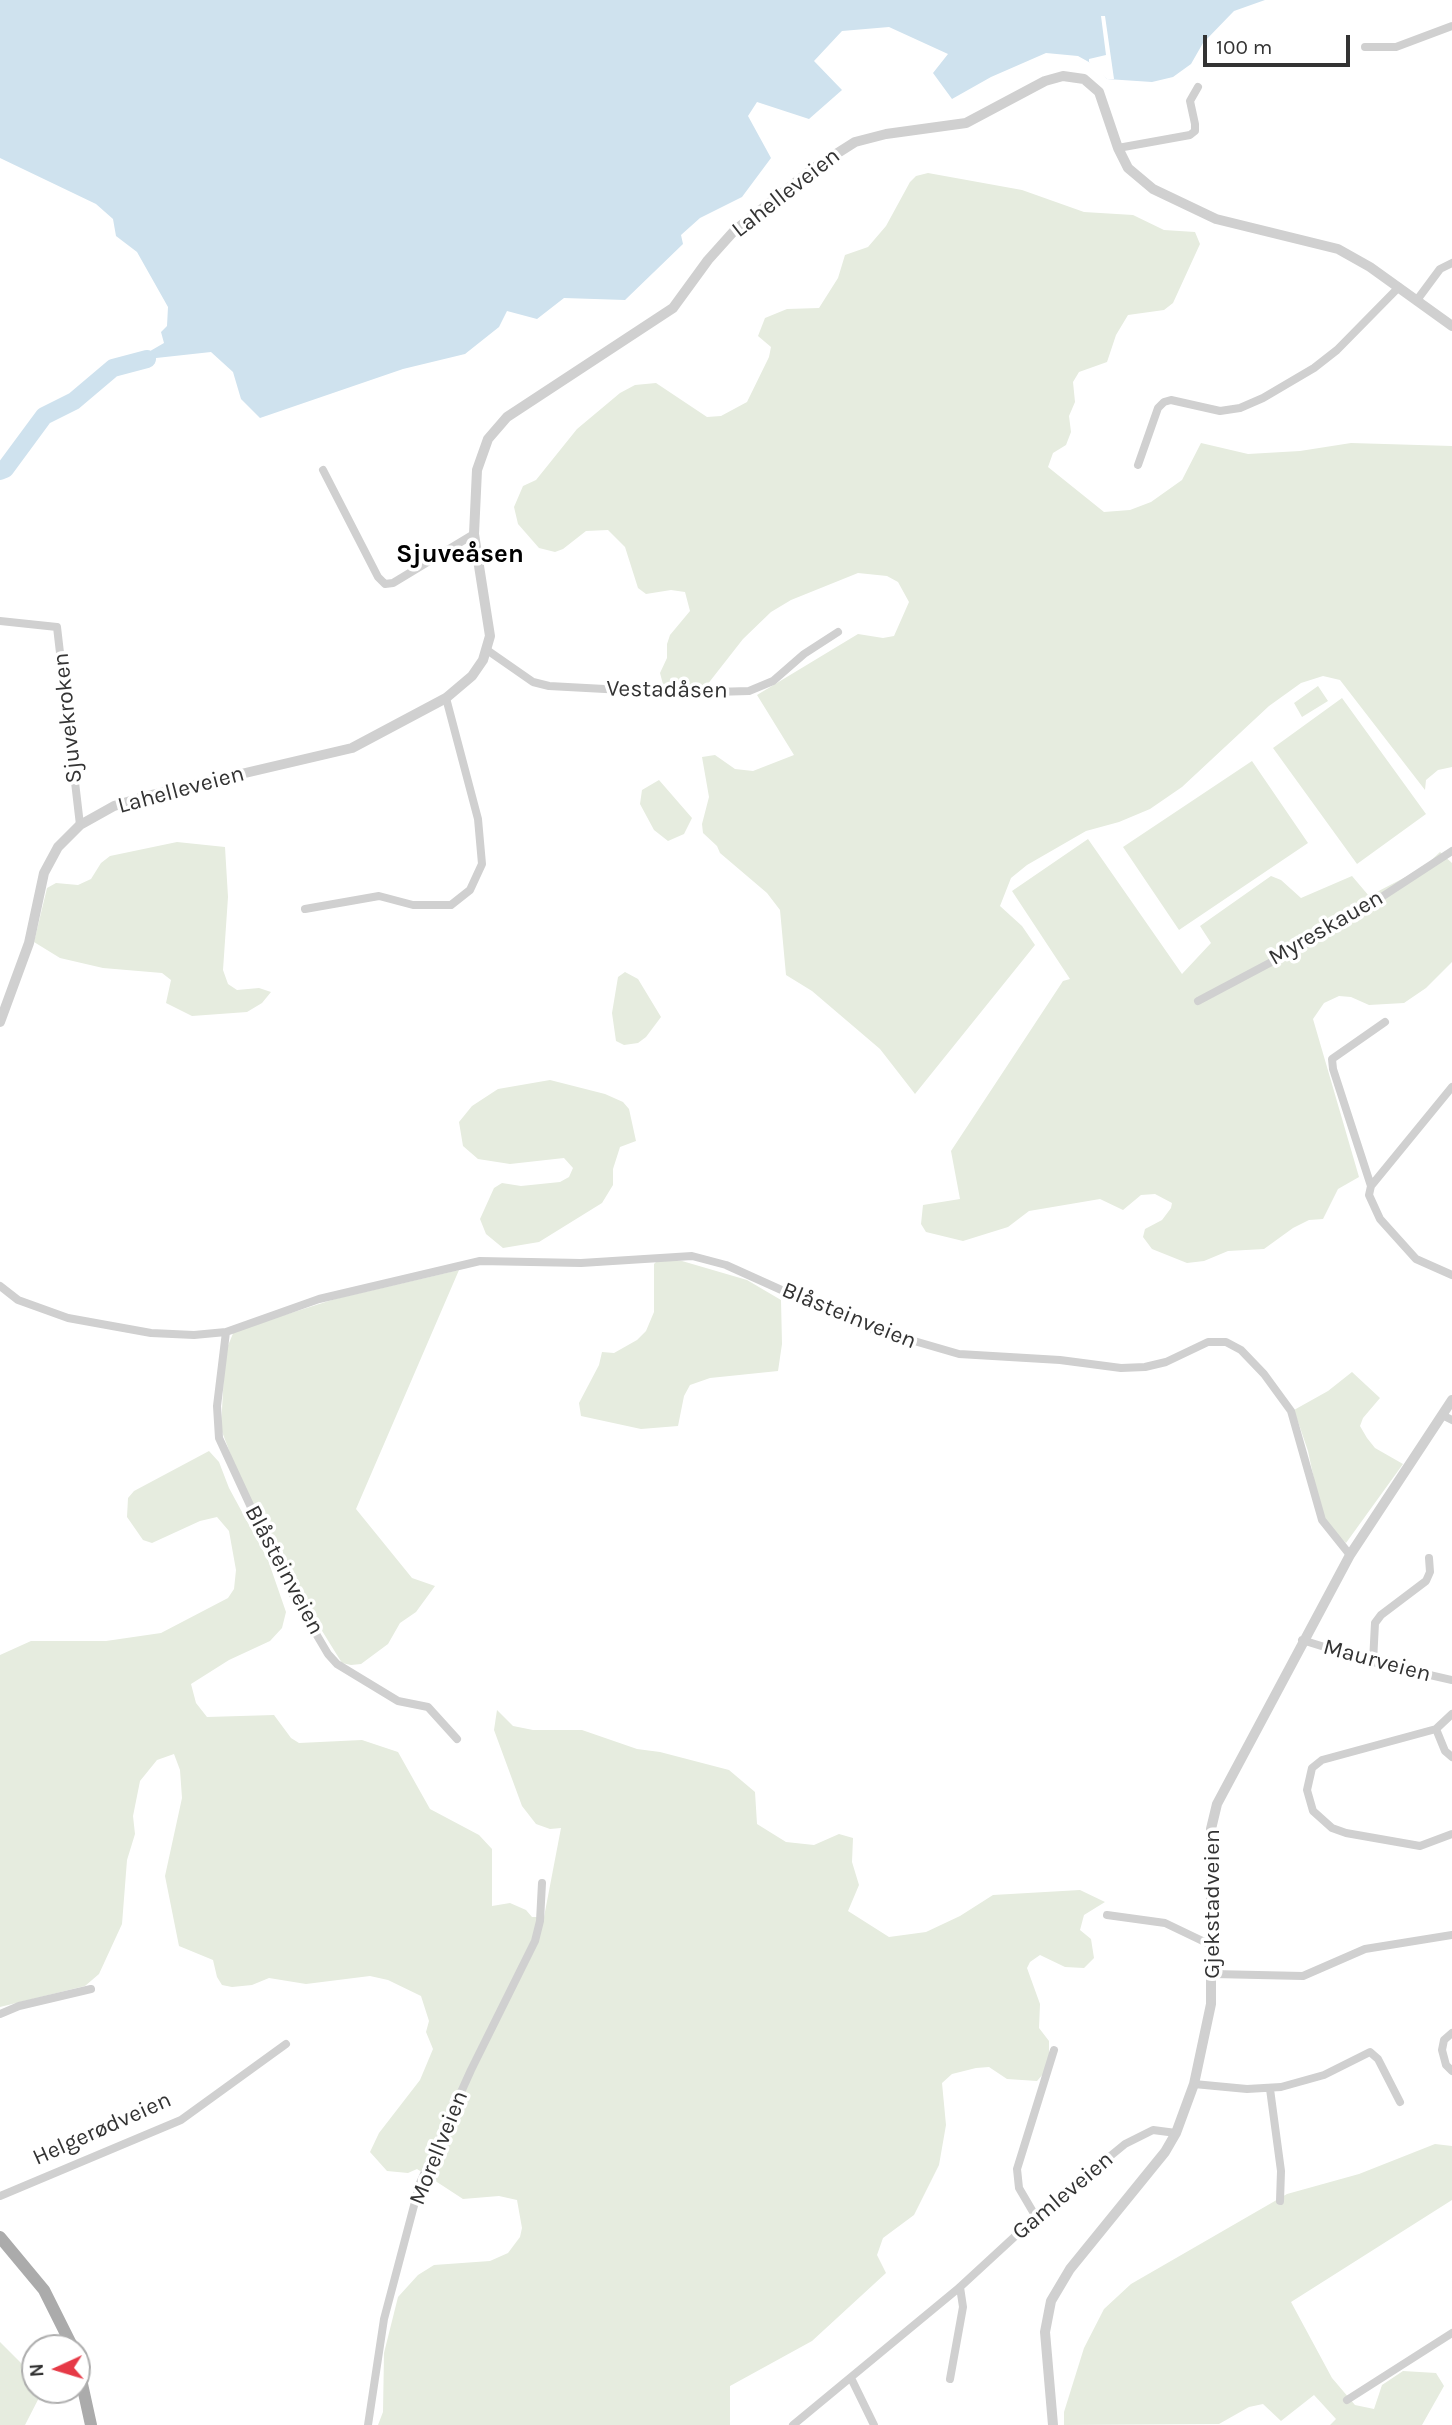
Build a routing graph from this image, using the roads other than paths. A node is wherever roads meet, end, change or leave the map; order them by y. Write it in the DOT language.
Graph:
graph roads {
  1 [pos="1452,26"];
  2 [pos="1365,47"];
  3 [pos="1198,87"];
  4 [pos="1118,148"];
  5 [pos="1452,262"];
  6 [pos="1399,287"];
  7 [pos="1417,300"];
  8 [pos="1452,326"];
  9 [pos="1138,465"];
  10 [pos="323,470"];
  11 [pos="474,534"];
  12 [pos="0,621"];
  13 [pos="838,632"];
  14 [pos="487,650"];
  15 [pos="446,698"];
  16 [pos="80,825"];
  17 [pos="1452,851"];
  18 [pos="305,909"];
  19 [pos="1198,1001"];
  20 [pos="1385,1021"];
  21 [pos="0,1022"];
  22 [pos="1452,1087"];
  23 [pos="1371,1186"];
  24 [pos="1452,1275"];
  25 [pos="0,1286"];
  26 [pos="226,1332"];
  27 [pos="1452,1401"];
  28 [pos="1447,1418"];
  29 [pos="1350,1555"];
  30 [pos="1429,1558"];
  31 [pos="1302,1640"];
  32 [pos="1373,1662"];
  33 [pos="1452,1680"];
  34 [pos="1452,1714"];
  35 [pos="1436,1729"];
  36 [pos="457,1739"];
  37 [pos="1452,1757"];
  38 [pos="1452,1834"];
  39 [pos="542,1883"];
  40 [pos="1107,1915"];
  41 [pos="1452,1935"];
  42 [pos="1213,1946"];
  43 [pos="1213,1974"];
  44 [pos="91,1989"];
  45 [pos="0,2014"];
  46 [pos="1452,2033"];
  47 [pos="286,2044"];
  48 [pos="1054,2050"];
  49 [pos="1452,2071"];
  50 [pos="1194,2084"];
  51 [pos="1270,2089"];
  52 [pos="1400,2102"];
  53 [pos="1177,2133"];
  54 [pos="0,2196"];
  55 [pos="1280,2201"];
  56 [pos="1036,2217"];
  57 [pos="0,2237"];
  58 [pos="960,2287"];
  59 [pos="1452,2333"];
  60 [pos="66,2334"];
  61 [pos="851,2378"];
  62 [pos="950,2379"];
  63 [pos="1347,2400"];
  64 [pos="86,2404"];
  65 [pos="91,2425"];
  66 [pos="368,2425"];
  67 [pos="793,2425"];
  68 [pos="874,2425"];
  69 [pos="1054,2425"];
  1 -- 2 [label="street"];
  3 -- 4 [label="street"];
  4 -- 6 [label="street, Lahelleveien"];
  4 -- 11 [label="street, Lahelleveien"];
  5 -- 7 [label="street"];
  6 -- 7 [label="street, Lahelleveien"];
  6 -- 9 [label="street"];
  7 -- 8 [label="street, Lahelleveien"];
  10 -- 11 [label="street"];
  11 -- 14 [label="street, Lahelleveien"];
  12 -- 16 [label="street, Sjuvekroken"];
  13 -- 14 [label="street, Vestadåsen"];
  14 -- 15 [label="street, Lahelleveien"];
  15 -- 16 [label="street, Lahelleveien"];
  15 -- 18 [label="street"];
  16 -- 21 [label="street, Lahelleveien"];
  17 -- 19 [label="street, Myreskauen"];
  20 -- 23 [label="street"];
  22 -- 23 [label="street"];
  23 -- 24 [label="street"];
  25 -- 26 [label="street, Blåsteinveien"];
  26 -- 29 [label="street, Blåsteinveien"];
  26 -- 36 [label="street, Blåsteinveien"];
  27 -- 28 [label="street, Gjekstadveien"];
  28 -- 29 [label="street, Gjekstadveien"];
  29 -- 31 [label="street, Gjekstadveien"];
  30 -- 32 [label="street"];
  31 -- 32 [label="street, Maurveien"];
  31 -- 42 [label="street, Gjekstadveien"];
  32 -- 33 [label="street, Maurveien"];
  34 -- 35 [label="street"];
  35 -- 37 [label="street"];
  35 -- 38 [label="street"];
  39 -- 66 [label="street, Morellveien"];
  40 -- 42 [label="street"];
  41 -- 43 [label="street"];
  42 -- 43 [label="street, Gjekstadveien"];
  43 -- 50 [label="street, Gjekstadveien"];
  44 -- 45 [label="street"];
  46 -- 49 [label="street"];
  47 -- 54 [label="street, Helgerødveien"];
  48 -- 56 [label="street"];
  50 -- 51 [label="street"];
  50 -- 53 [label="street, Gjekstadveien"];
  51 -- 52 [label="street"];
  51 -- 55 [label="street"];
  53 -- 56 [label="street, Gamleveien"];
  53 -- 69 [label="street, Gjekstadveien"];
  56 -- 58 [label="street, Gamleveien"];
  57 -- 60 [label="main road"];
  58 -- 61 [label="street, Gamleveien"];
  58 -- 62 [label="street"];
  59 -- 63 [label="street"];
  61 -- 67 [label="street, Gamleveien"];
  61 -- 68 [label="street"];
  64 -- 65 [label="main road"];
}
